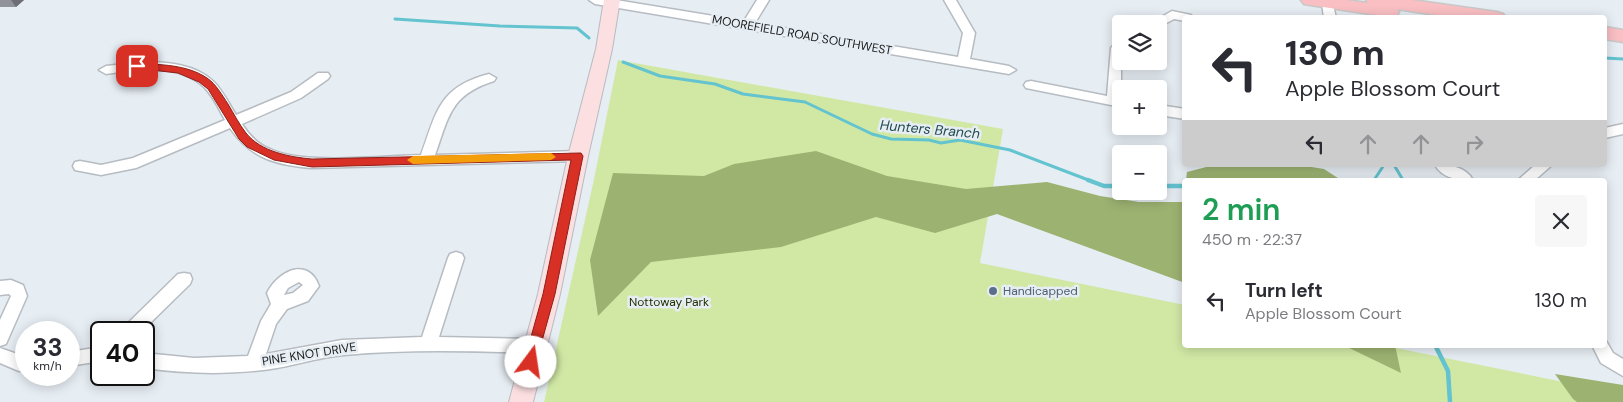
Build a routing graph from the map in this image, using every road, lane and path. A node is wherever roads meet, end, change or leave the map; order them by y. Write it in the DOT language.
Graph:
graph roads {
  1 [pos="763,0"];
  2 [pos="950,0"];
  3 [pos="1310,0"];
  4 [pos="1375,0"];
  5 [pos="606,1"];
  6 [pos="1329,7"];
  7 [pos="1401,15"];
  8 [pos="1476,15"];
  9 [pos="1182,17"];
  10 [pos="1167,18"];
  11 [pos="748,25"];
  12 [pos="1607,33"];
  13 [pos="1623,36"];
  14 [pos="1607,44"];
  15 [pos="1623,46"];
  16 [pos="963,62"];
  17 [pos="106,70"];
  18 [pos="1009,70"];
  19 [pos="323,76"];
  20 [pos="489,78"];
  21 [pos="1031,85"];
  22 [pos="1112,101"];
  23 [pos="1167,111"];
  24 [pos="1182,114"];
  25 [pos="234,122"];
  26 [pos="1623,129"];
  27 [pos="1607,132"];
  28 [pos="578,156"];
  29 [pos="426,160"];
  30 [pos="80,166"];
  31 [pos="1445,167"];
  32 [pos="1542,167"];
  33 [pos="1463,178"];
  34 [pos="1527,178"];
  35 [pos="456,258"];
  36 [pos="184,279"];
  37 [pos="0,288"];
  38 [pos="282,302"];
  39 [pos="141,321"];
  40 [pos="0,339"];
  41 [pos="428,343"];
  42 [pos="534,346"];
  43 [pos="1604,352"];
  44 [pos="0,355"];
  45 [pos="15,361"];
  46 [pos="155,362"];
  47 [pos="254,363"];
  48 [pos="1623,368"];
  49 [pos="521,402"];
  1 -- 11 [label="street"];
  2 -- 16 [label="street"];
  3 -- 6 [label="main road"];
  4 -- 8 [label="main road"];
  5 -- 11 [label="street, MOOREFIELD ROAD SOUTHWEST"];
  5 -- 28 [label="street"];
  6 -- 7 [label="main road"];
  9 -- 10 [label="street"];
  11 -- 16 [label="street, MOOREFIELD ROAD SOUTHWEST"];
  12 -- 13 [label="main road"];
  14 -- 15 [label="main road"];
  16 -- 18 [label="street, MOOREFIELD ROAD SOUTHWEST"];
  17 -- 25 [label="street"];
  19 -- 25 [label="street"];
  20 -- 29 [label="street"];
  21 -- 22 [label="street"];
  23 -- 24 [label="street"];
  25 -- 29 [label="street"];
  25 -- 30 [label="street"];
  26 -- 27 [label="street"];
  28 -- 29 [label="street"];
  28 -- 42 [label="street"];
  31 -- 33 [label="street"];
  32 -- 34 [label="street"];
  35 -- 41 [label="street"];
  36 -- 39 [label="street"];
  37 -- 40 [label="street"];
  38 -- 47 [label="street"];
  41 -- 42 [label="street, PINE KNOT DRIVE"];
  41 -- 47 [label="street, PINE KNOT DRIVE"];
  42 -- 49 [label="street"];
  43 -- 48 [label="street"];
  44 -- 45 [label="street"];
  46 -- 47 [label="street, PINE KNOT DRIVE"];
}
